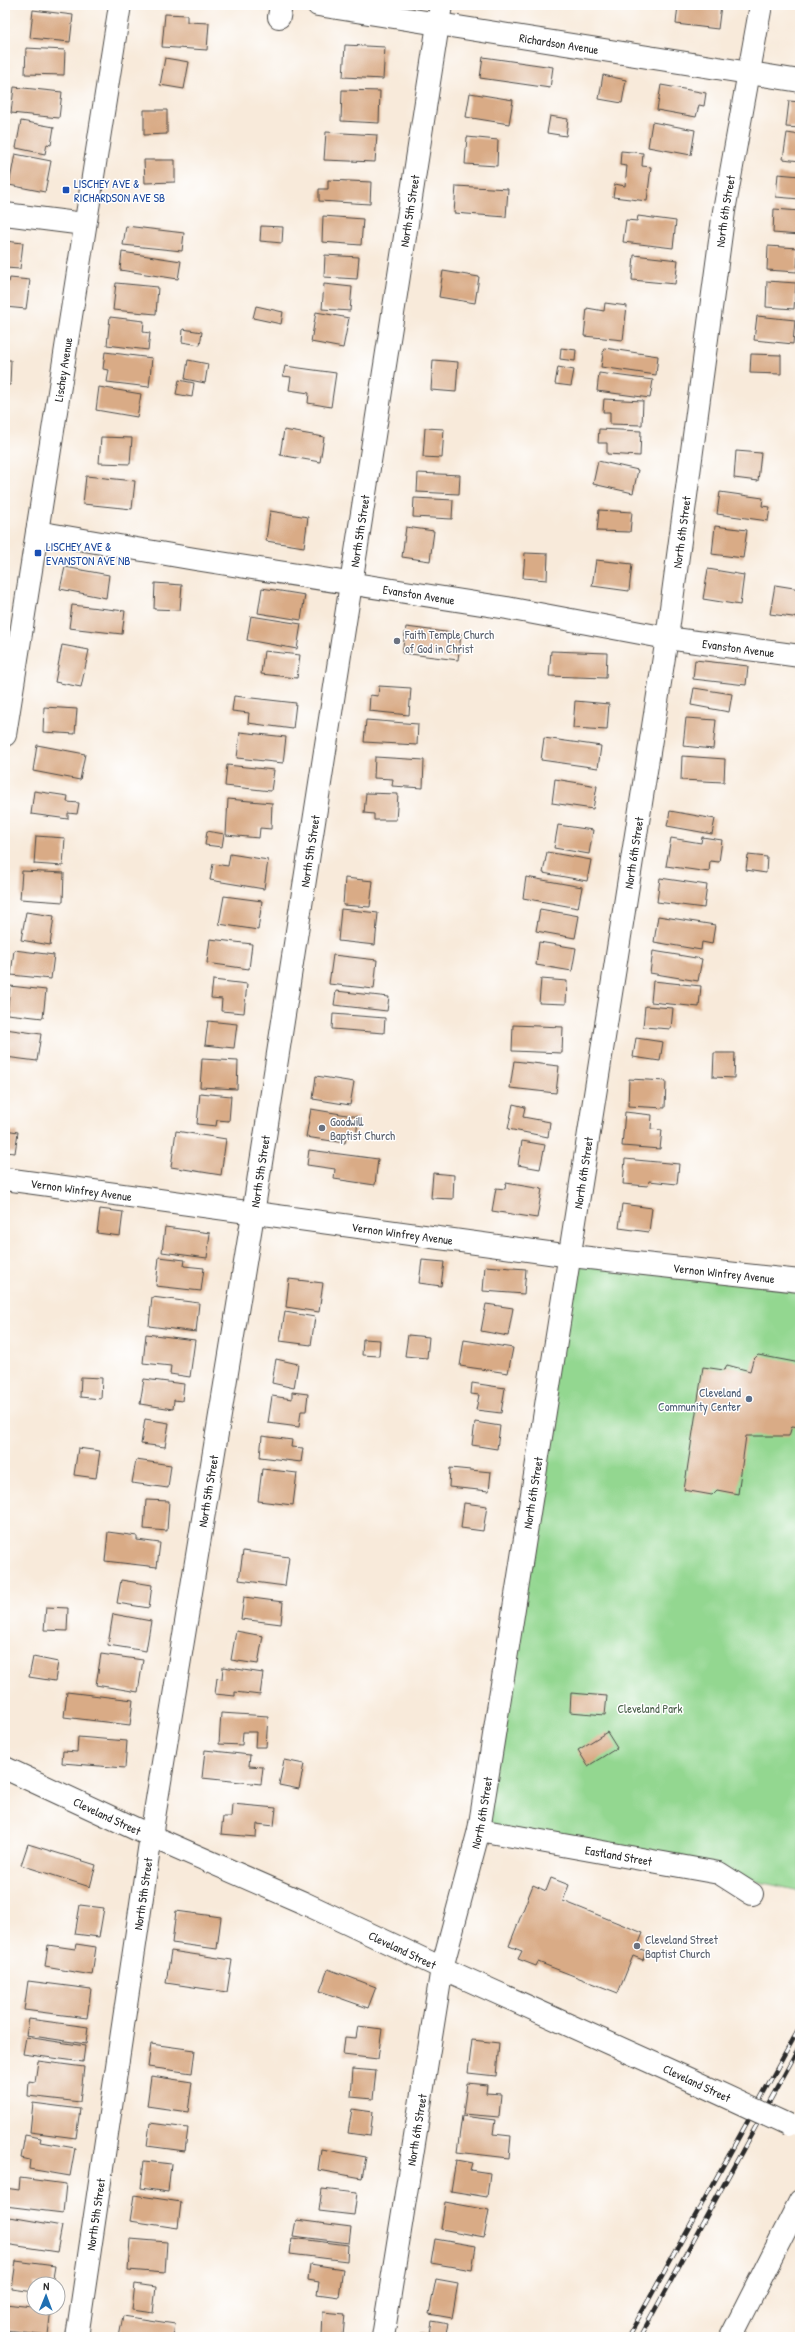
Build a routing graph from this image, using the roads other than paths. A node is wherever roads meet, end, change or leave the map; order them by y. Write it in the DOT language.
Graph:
graph roads {
  1 [pos="120,5"];
  2 [pos="318,5"];
  3 [pos="761,5"];
  4 [pos="439,15"];
  5 [pos="750,74"];
  6 [pos="800,81"];
  7 [pos="5,214"];
  8 [pos="84,224"];
  9 [pos="37,532"];
  10 [pos="351,584"];
  11 [pos="667,638"];
  12 [pos="800,656"];
  13 [pos="5,735"];
  14 [pos="5,1179"];
  15 [pos="253,1214"];
  16 [pos="571,1256"];
  17 [pos="800,1281"];
  18 [pos="5,1768"];
  19 [pos="479,1830"];
  20 [pos="151,1836"];
  21 [pos="752,1894"];
  22 [pos="442,1968"];
  23 [pos="794,2128"];
  24 [pos="800,2201"];
  25 [pos="77,2337"];
  26 [pos="383,2337"];
  27 [pos="731,2337"];
  1 -- 8 [label="main road, Lischey Avenue"];
  2 -- 4 [label="main road, Richardson Avenue"];
  3 -- 5 [label="main road, North 6th Street"];
  4 -- 5 [label="main road, Richardson Avenue"];
  4 -- 10 [label="main road, North 5th Street"];
  5 -- 6 [label="main road, Richardson Avenue"];
  5 -- 11 [label="main road, North 6th Street"];
  7 -- 8 [label="main road"];
  8 -- 9 [label="main road, Lischey Avenue"];
  9 -- 10 [label="main road, Evanston Avenue"];
  9 -- 13 [label="main road, Lischey Avenue"];
  10 -- 11 [label="main road, Evanston Avenue"];
  10 -- 15 [label="main road, North 5th Street"];
  11 -- 12 [label="main road, Evanston Avenue"];
  11 -- 16 [label="main road, North 6th Street"];
  14 -- 15 [label="main road, Vernon Winfrey Avenue"];
  15 -- 16 [label="main road, Vernon Winfrey Avenue"];
  15 -- 20 [label="main road, North 5th Street"];
  16 -- 17 [label="main road, Vernon Winfrey Avenue"];
  16 -- 19 [label="main road, North 6th Street"];
  18 -- 20 [label="main road, Cleveland Street"];
  19 -- 21 [label="main road, Eastland Street"];
  19 -- 22 [label="main road, North 6th Street"];
  20 -- 22 [label="main road, Cleveland Street"];
  20 -- 25 [label="main road, North 5th Street"];
  22 -- 23 [label="main road, Cleveland Street, bridge"];
  22 -- 26 [label="main road, North 6th Street"];
  24 -- 27 [label="main road"];
}
